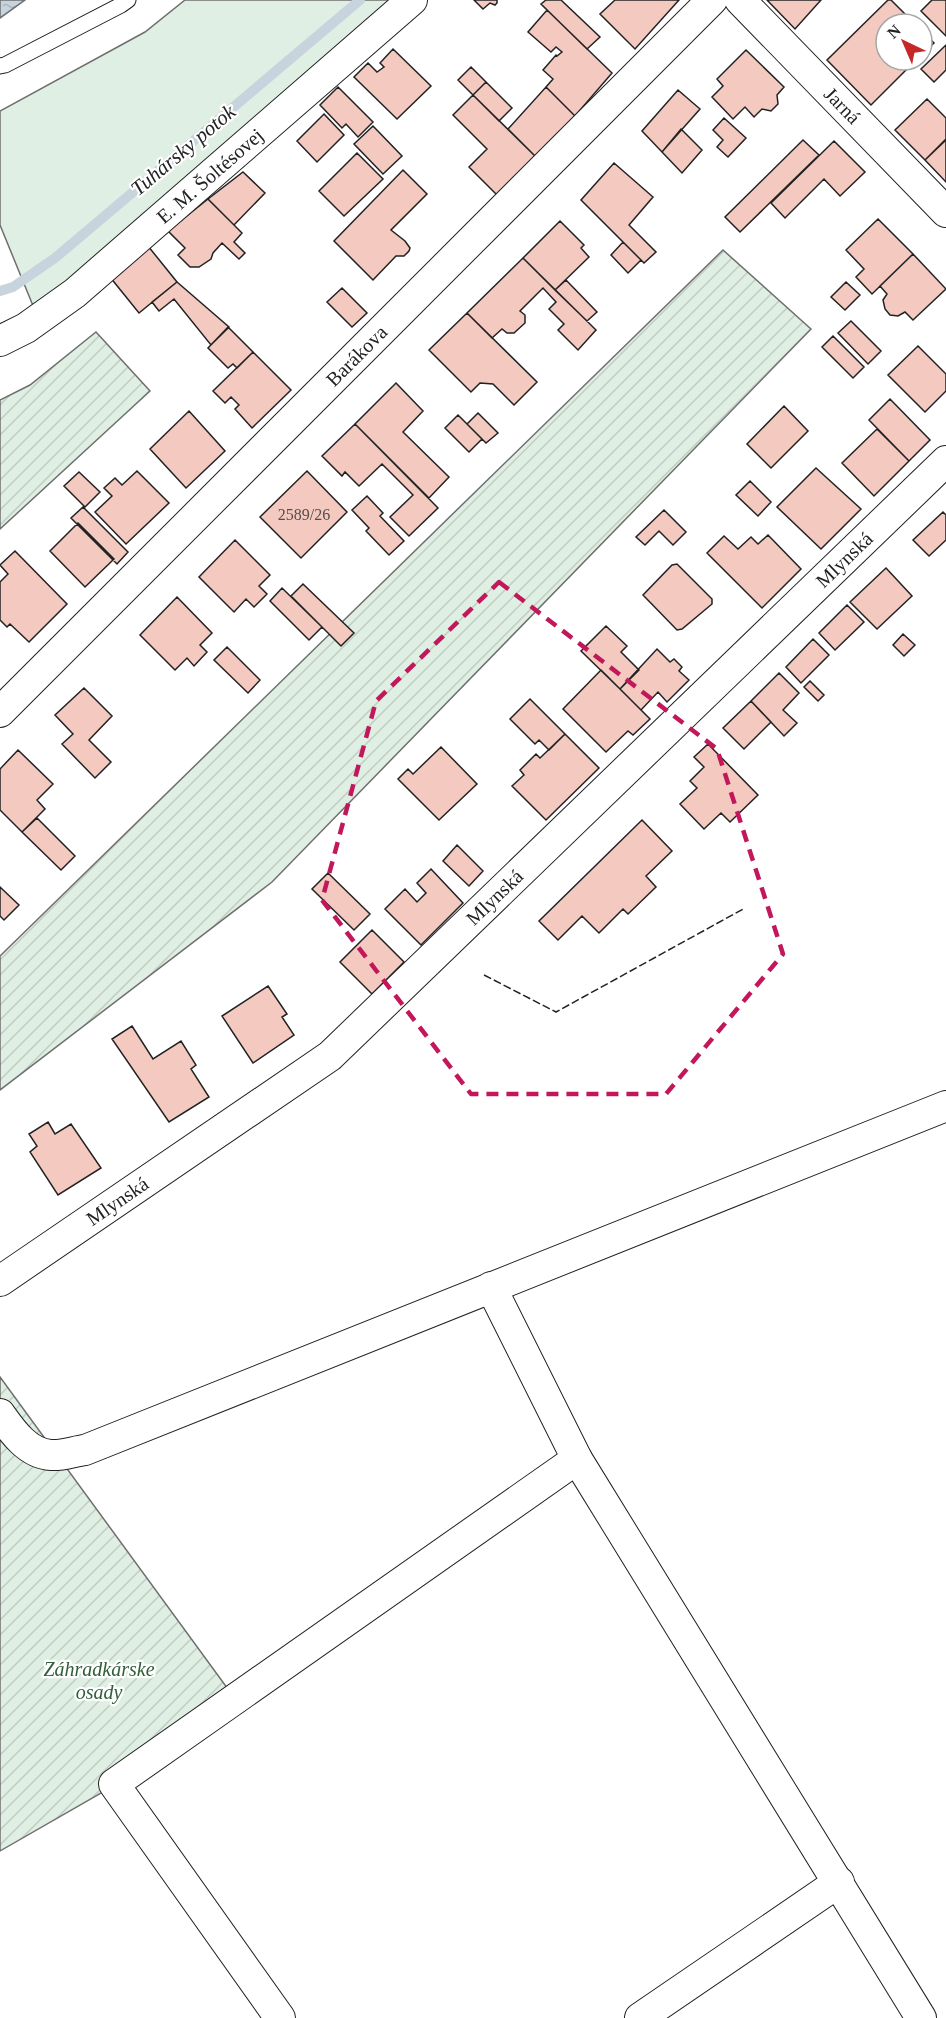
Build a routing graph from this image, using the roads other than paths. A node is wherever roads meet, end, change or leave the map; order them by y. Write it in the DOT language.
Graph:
graph roads {
  1 [pos="128,0"];
  2 [pos="412,0"];
  3 [pos="712,0"];
  4 [pos="740,0"];
  5 [pos="0,66"];
  6 [pos="946,212"];
  7 [pos="0,341"];
  8 [pos="946,461"];
  9 [pos="0,712"];
  10 [pos="946,1106"];
  11 [pos="0,1281"];
  12 [pos="491,1287"];
  13 [pos="0,1414"];
  14 [pos="577,1459"];
  15 [pos="839,1882"];
  16 [pos="280,2018"];
  17 [pos="640,2018"];
  18 [pos="921,2018"];
  1 -- 5 [label="lane"];
  2 -- 7 [label="street, E. M. Šoltésovej"];
  3 -- 9 [label="street, Barákova"];
  4 -- 6 [label="street, Jarná"];
  8 -- 11 [label="street, Mlynská"];
  10 -- 12 [label="street"];
  12 -- 13 [label="street"];
  12 -- 14 [label="street"];
  14 -- 15 [label="street"];
  14 -- 16 [label="street"];
  15 -- 17 [label="street"];
  15 -- 18 [label="street"];
}
